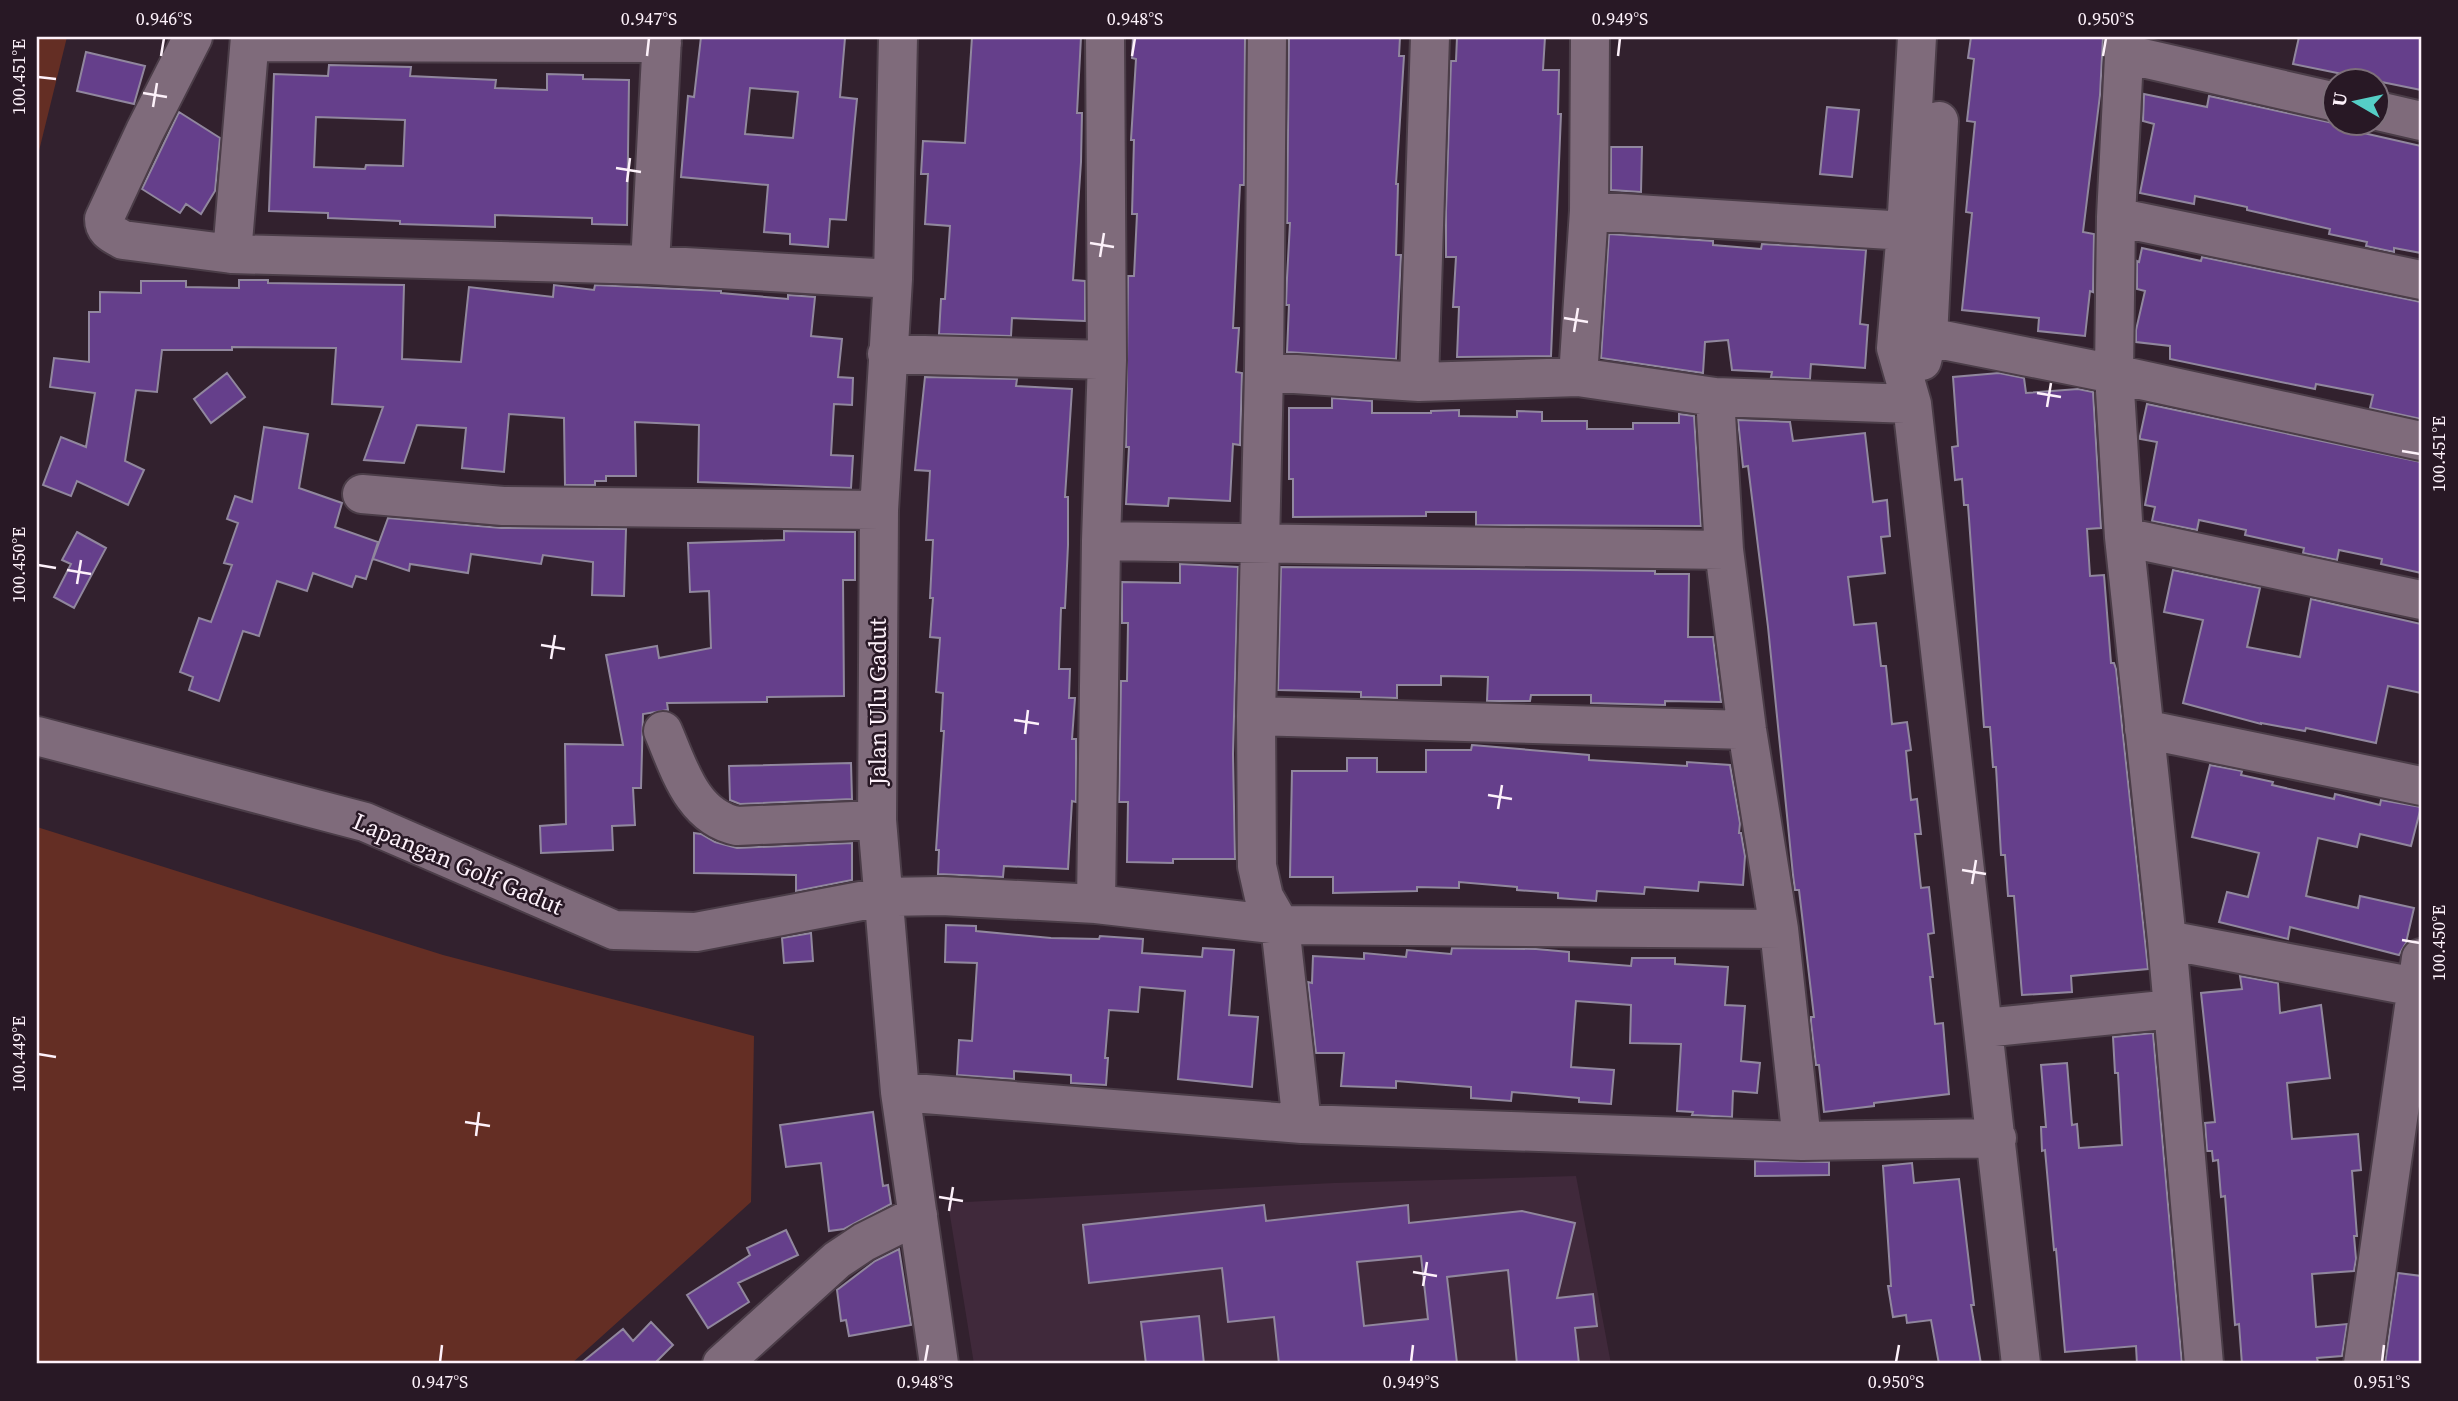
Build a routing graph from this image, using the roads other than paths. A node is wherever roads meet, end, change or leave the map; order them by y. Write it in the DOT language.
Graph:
graph roads {
  1 [pos="193,37"];
  2 [pos="898,37"];
  3 [pos="1105,37"];
  4 [pos="1267,37"];
  5 [pos="1430,37"];
  6 [pos="1590,37"];
  7 [pos="1917,37"];
  8 [pos="1943,37"];
  9 [pos="250,39"];
  10 [pos="456,40"];
  11 [pos="662,40"];
  12 [pos="2125,46"];
  13 [pos="2322,98"];
  14 [pos="2392,114"];
  15 [pos="2421,121"];
  16 [pos="1589,211"];
  17 [pos="2116,217"];
  18 [pos="1906,231"];
  19 [pos="232,254"];
  20 [pos="650,265"];
  21 [pos="893,279"];
  22 [pos="2421,280"];
  23 [pos="1928,337"];
  24 [pos="887,354"];
  25 [pos="1107,360"];
  26 [pos="1264,372"];
  27 [pos="2114,374"];
  28 [pos="1578,377"];
  29 [pos="1419,382"];
  30 [pos="1715,397"];
  31 [pos="1912,404"];
  32 [pos="2421,441"];
  33 [pos="362,494"];
  34 [pos="879,510"];
  35 [pos="2124,537"];
  36 [pos="1101,541"];
  37 [pos="1258,543"];
  38 [pos="1724,550"];
  39 [pos="2421,600"];
  40 [pos="1256,716"];
  41 [pos="2144,729"];
  42 [pos="1747,730"];
  43 [pos="663,731"];
  44 [pos="37,736"];
  45 [pos="2421,786"];
  46 [pos="877,820"];
  47 [pos="882,897"];
  48 [pos="1096,904"];
  49 [pos="1280,925"];
  50 [pos="1779,929"];
  51 [pos="2167,940"];
  52 [pos="2419,973"];
  53 [pos="2173,1009"];
  54 [pos="1984,1028"];
  55 [pos="2413,1062"];
  56 [pos="900,1092"];
  57 [pos="1302,1124"];
  58 [pos="1997,1138"];
  59 [pos="1802,1141"];
  60 [pos="918,1215"];
  61 [pos="722,1364"];
  62 [pos="939,1364"];
  63 [pos="2021,1364"];
  64 [pos="2204,1364"];
  65 [pos="2363,1364"];
  1 -- 19 [label="street"];
  2 -- 21 [label="street, Jalan Ulu Gadut"];
  3 -- 25 [label="street"];
  4 -- 26 [label="street"];
  5 -- 29 [label="street"];
  6 -- 16 [label="street"];
  7 -- 18 [label="street"];
  8 -- 23 [label="street"];
  9 -- 10 [label="street"];
  9 -- 19 [label="street"];
  10 -- 11 [label="street"];
  11 -- 20 [label="street"];
  12 -- 13 [label="street"];
  12 -- 17 [label="street"];
  14 -- 15 [label="street"];
  16 -- 18 [label="street"];
  16 -- 28 [label="street"];
  17 -- 22 [label="street"];
  17 -- 27 [label="street"];
  18 -- 31 [label="street"];
  19 -- 20 [label="street"];
  20 -- 21 [label="street"];
  21 -- 24 [label="street, Jalan Ulu Gadut"];
  23 -- 27 [label="street"];
  23 -- 31 [label="street"];
  24 -- 25 [label="street"];
  24 -- 34 [label="street, Jalan Ulu Gadut"];
  25 -- 36 [label="street"];
  26 -- 29 [label="street"];
  26 -- 37 [label="street"];
  27 -- 32 [label="street"];
  27 -- 35 [label="street"];
  28 -- 29 [label="street"];
  28 -- 30 [label="street"];
  30 -- 31 [label="street"];
  30 -- 38 [label="street"];
  31 -- 54 [label="street"];
  33 -- 34 [label="street"];
  34 -- 46 [label="street, Jalan Ulu Gadut"];
  35 -- 39 [label="street"];
  35 -- 41 [label="street"];
  36 -- 37 [label="street"];
  36 -- 48 [label="street"];
  37 -- 38 [label="street"];
  37 -- 40 [label="street"];
  38 -- 42 [label="street"];
  40 -- 42 [label="street"];
  40 -- 49 [label="street"];
  41 -- 45 [label="street"];
  41 -- 51 [label="street"];
  42 -- 50 [label="street"];
  43 -- 46 [label="street"];
  44 -- 47 [label="street, Lapangan Golf Gadut"];
  46 -- 47 [label="street, Jalan Ulu Gadut"];
  47 -- 48 [label="street, Lapangan Golf Gadut"];
  47 -- 56 [label="street, Jalan Ulu Gadut"];
  48 -- 49 [label="street, Lapangan Golf Gadut"];
  49 -- 50 [label="street, Lapangan Golf Gadut"];
  49 -- 57 [label="street"];
  50 -- 59 [label="street"];
  51 -- 52 [label="street"];
  51 -- 53 [label="street"];
  52 -- 55 [label="street"];
  53 -- 54 [label="street"];
  53 -- 64 [label="street"];
  54 -- 58 [label="street"];
  55 -- 65 [label="street"];
  56 -- 57 [label="street"];
  56 -- 60 [label="street, Jalan Ulu Gadut"];
  57 -- 59 [label="street"];
  58 -- 59 [label="street"];
  58 -- 63 [label="street"];
  60 -- 61 [label="street"];
  60 -- 62 [label="street, Jalan Ulu Gadut"];
}
